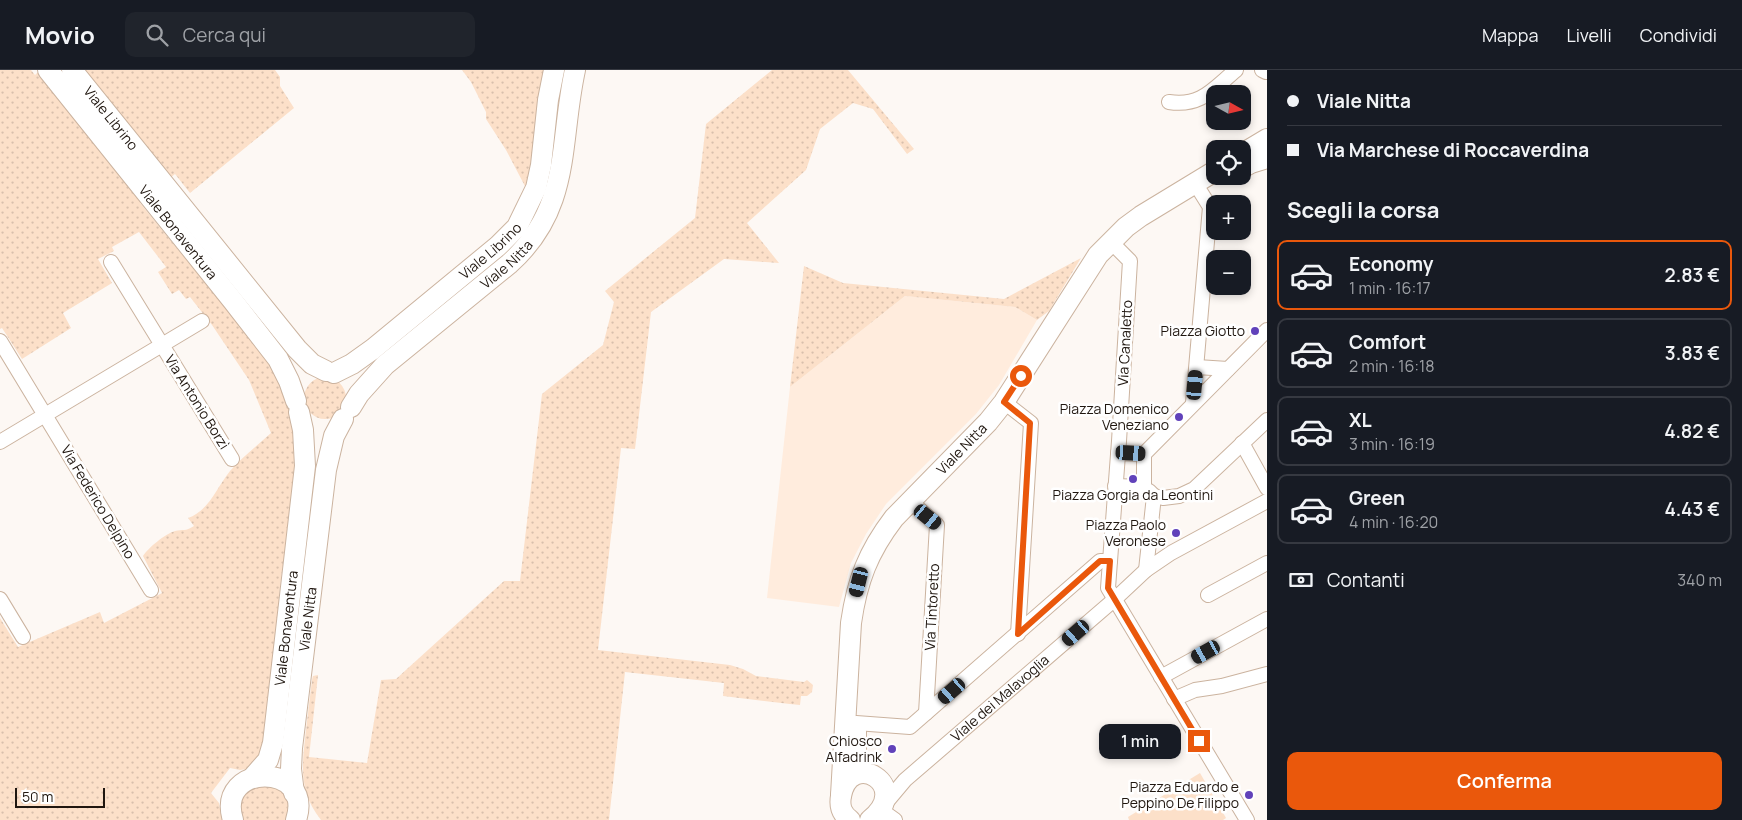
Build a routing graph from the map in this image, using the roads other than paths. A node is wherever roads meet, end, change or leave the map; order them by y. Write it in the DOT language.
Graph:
graph roads {
  1 [pos="48,70"];
  2 [pos="72,70"];
  3 [pos="554,70"];
  4 [pos="576,70"];
  5 [pos="1236,70"];
  6 [pos="1262,70"];
  7 [pos="1266,71"];
  8 [pos="1169,102"];
  9 [pos="1267,139"];
  10 [pos="1251,149"];
  11 [pos="1267,158"];
  12 [pos="1251,163"];
  13 [pos="1206,180"];
  14 [pos="1206,185"];
  15 [pos="1198,188"];
  16 [pos="156,189"];
  17 [pos="1115,245"];
  18 [pos="111,262"];
  19 [pos="202,321"];
  20 [pos="1267,330"];
  21 [pos="0,341"];
  22 [pos="161,346"];
  23 [pos="1197,363"];
  24 [pos="1228,369"];
  25 [pos="330,372"];
  26 [pos="1193,403"];
  27 [pos="298,406"];
  28 [pos="1008,406"];
  29 [pos="347,413"];
  30 [pos="46,415"];
  31 [pos="1267,420"];
  32 [pos="0,442"];
  33 [pos="1242,443"];
  34 [pos="1119,447"];
  35 [pos="1144,454"];
  36 [pos="232,459"];
  37 [pos="1267,488"];
  38 [pos="1149,491"];
  39 [pos="1115,492"];
  40 [pos="1267,501"];
  41 [pos="914,505"];
  42 [pos="1110,561"];
  43 [pos="1267,563"];
  44 [pos="1146,570"];
  45 [pos="151,590"];
  46 [pos="1208,595"];
  47 [pos="0,599"];
  48 [pos="1114,600"];
  49 [pos="1267,619"];
  50 [pos="1018,634"];
  51 [pos="23,637"];
  52 [pos="1267,674"];
  53 [pos="1161,677"];
  54 [pos="1174,699"];
  55 [pos="926,713"];
  56 [pos="856,724"];
  57 [pos="862,772"];
  58 [pos="253,778"];
  59 [pos="880,780"];
  60 [pos="905,780"];
  61 [pos="839,806"];
  62 [pos="300,809"];
  63 [pos="879,816"];
  64 [pos="232,818"];
  65 [pos="850,820"];
  66 [pos="1247,820"];
  1 -- 16 [label="main road, Viale Bonaventura"];
  2 -- 16 [label="main road, Viale Librino"];
  3 -- 25 [label="main road, Viale Librino"];
  4 -- 29 [label="main road, Viale Nitta"];
  5 -- 8 [label="street"];
  6 -- 7 [label="street"];
  9 -- 10 [label="main road"];
  11 -- 12 [label="main road"];
  13 -- 15 [label="main road, Viale Nitta"];
  14 -- 15 [label="main road"];
  15 -- 17 [label="main road, Viale Nitta"];
  15 -- 23 [label="street"];
  16 -- 25 [label="main road, Viale Librino"];
  16 -- 27 [label="main road, Viale Bonaventura"];
  17 -- 28 [label="main road, Viale Nitta"];
  17 -- 34 [label="street, Via Canaletto"];
  18 -- 22 [label="street, Via Antonio Borzì"];
  19 -- 22 [label="street"];
  20 -- 24 [label="street"];
  21 -- 30 [label="street, Via Federico Delpino"];
  22 -- 30 [label="street"];
  22 -- 36 [label="street, Via Antonio Borzì"];
  23 -- 24 [label="street"];
  23 -- 26 [label="street"];
  24 -- 26 [label="street"];
  25 -- 27 [label="main road"];
  25 -- 29 [label="main road"];
  26 -- 35 [label="street"];
  27 -- 29 [label="main road"];
  27 -- 58 [label="main road, Viale Bonaventura"];
  28 -- 41 [label="main road, Viale Nitta"];
  28 -- 50 [label="street"];
  29 -- 62 [label="main road, Viale Nitta"];
  30 -- 32 [label="street"];
  30 -- 45 [label="street, Via Federico Delpino"];
  31 -- 33 [label="street"];
  33 -- 37 [label="street"];
  33 -- 38 [label="street"];
  34 -- 35 [label="street"];
  34 -- 39 [label="street, Via Canaletto"];
  35 -- 38 [label="street"];
  38 -- 39 [label="street"];
  38 -- 44 [label="street"];
  39 -- 42 [label="street"];
  40 -- 44 [label="street, Viale dei Malavoglia"];
  41 -- 55 [label="street, Via Tintoretto"];
  41 -- 56 [label="main road"];
  41 -- 61 [label="main road, Viale Nitta"];
  42 -- 48 [label="street"];
  42 -- 50 [label="street"];
  43 -- 46 [label="street"];
  44 -- 48 [label="street, Viale dei Malavoglia"];
  47 -- 51 [label="street"];
  48 -- 53 [label="street"];
  48 -- 60 [label="street, Viale dei Malavoglia"];
  49 -- 53 [label="street"];
  50 -- 55 [label="street"];
  52 -- 54 [label="street"];
  53 -- 54 [label="street"];
  54 -- 66 [label="street"];
  55 -- 56 [label="street"];
  56 -- 57 [label="main road"];
  57 -- 59 [label="main road"];
  57 -- 61 [label="main road"];
  58 -- 62 [label="main road"];
  58 -- 64 [label="main road, Viale Bonaventura"];
  59 -- 60 [label="street"];
  59 -- 63 [label="main road"];
  60 -- 63 [label="street, Viale dei Malavoglia"];
  61 -- 65 [label="main road"];
}
